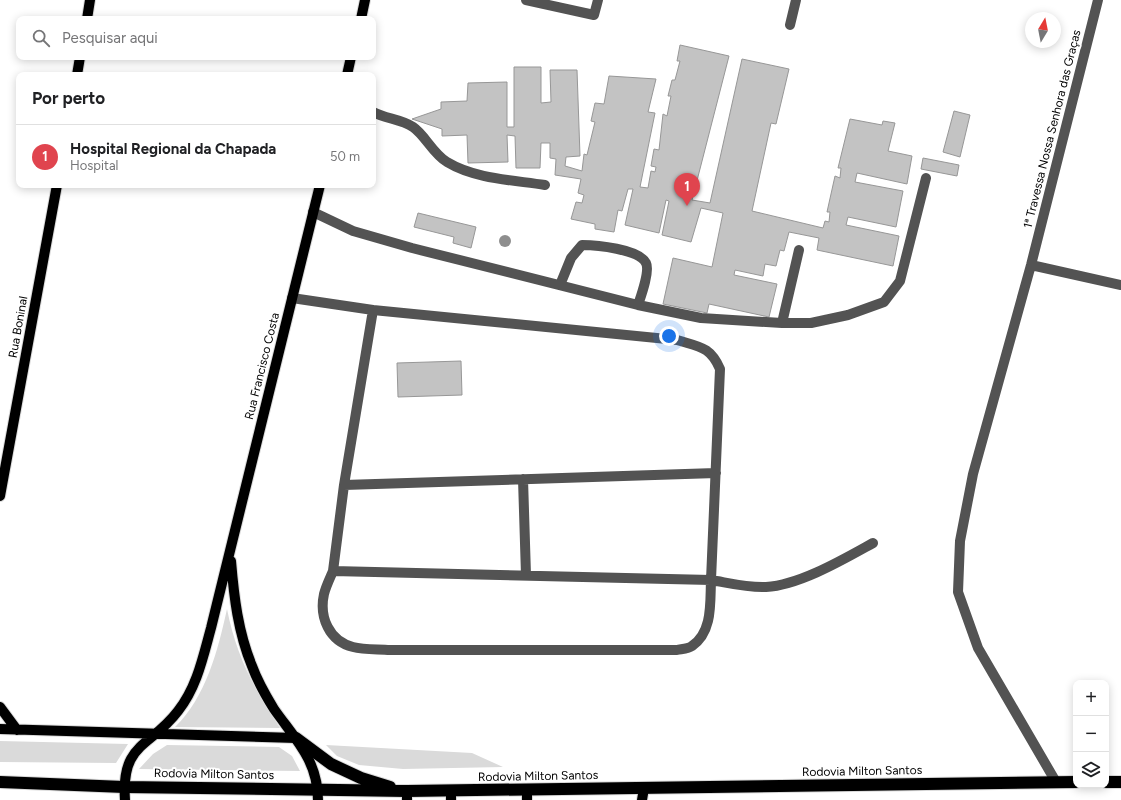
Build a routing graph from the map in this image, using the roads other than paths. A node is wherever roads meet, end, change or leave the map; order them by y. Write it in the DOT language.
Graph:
graph roads {
  1 [pos="90,0"];
  2 [pos="365,0"];
  3 [pos="526,0"];
  4 [pos="598,0"];
  5 [pos="796,0"];
  6 [pos="1098,0"];
  7 [pos="87,16"];
  8 [pos="362,16"];
  9 [pos="790,25"];
  10 [pos="80,60"];
  11 [pos="350,60"];
  12 [pos="78,72"];
  13 [pos="348,72"];
  14 [pos="376,114"];
  15 [pos="926,178"];
  16 [pos="545,185"];
  17 [pos="56,188"];
  18 [pos="319,188"];
  19 [pos="313,212"];
  20 [pos="799,250"];
  21 [pos="1031,265"];
  22 [pos="1121,284"];
  23 [pos="560,285"];
  24 [pos="292,298"];
  25 [pos="638,305"];
  26 [pos="373,310"];
  27 [pos="782,323"];
  28 [pos="716,473"];
  29 [pos="523,479"];
  30 [pos="344,486"];
  31 [pos="0,496"];
  32 [pos="873,543"];
  33 [pos="230,554"];
  34 [pos="333,571"];
  35 [pos="526,575"];
  36 [pos="711,580"];
  37 [pos="0,707"];
  38 [pos="0,730"];
  39 [pos="17,730"];
  40 [pos="154,734"];
  41 [pos="296,738"];
  42 [pos="0,782"];
  43 [pos="1056,782"];
  44 [pos="1073,782"];
  45 [pos="1109,782"];
  46 [pos="1121,782"];
  47 [pos="124,787"];
  48 [pos="643,794"];
  49 [pos="318,795"];
  50 [pos="527,795"];
  51 [pos="407,796"];
  52 [pos="451,796"];
  53 [pos="125,800"];
  1 -- 7 [label="main road"];
  2 -- 8 [label="main road"];
  3 -- 4 [label="street"];
  5 -- 9 [label="street"];
  6 -- 21 [label="street, 1ª Travessa Nossa Senhora das Graças"];
  10 -- 12 [label="main road"];
  11 -- 13 [label="main road"];
  14 -- 16 [label="street"];
  15 -- 27 [label="street"];
  17 -- 31 [label="main road, Rua Boninal"];
  18 -- 19 [label="main road, Rua Francisco Costa"];
  19 -- 23 [label="street"];
  19 -- 24 [label="main road, Rua Francisco Costa"];
  20 -- 27 [label="street"];
  21 -- 22 [label="street"];
  21 -- 43 [label="street, 1ª Travessa Nossa Senhora das Graças"];
  23 -- 25 [label="street"];
  23 -- 25 [label="street"];
  24 -- 26 [label="street"];
  24 -- 33 [label="main road, Rua Francisco Costa"];
  25 -- 27 [label="street"];
  26 -- 28 [label="street"];
  26 -- 30 [label="street"];
  28 -- 29 [label="street"];
  28 -- 36 [label="street"];
  29 -- 30 [label="street"];
  29 -- 35 [label="street"];
  30 -- 34 [label="street"];
  32 -- 36 [label="street"];
  33 -- 40 [label="main road, Rua Francisco Costa"];
  33 -- 41 [label="main road, Rua Francisco Costa"];
  34 -- 35 [label="street"];
  34 -- 36 [label="street"];
  35 -- 36 [label="street"];
  37 -- 39 [label="main road"];
  38 -- 39 [label="main road"];
  39 -- 40 [label="main road"];
  40 -- 41 [label="main road"];
  40 -- 47 [label="main road, Rua Francisco Costa"];
  41 -- 49 [label="main road, Rua Francisco Costa"];
  41 -- 51 [label="highway"];
  42 -- 47 [label="highway, Rodovia Milton Santos"];
  43 -- 44 [label="highway, Rodovia Milton Santos"];
  43 -- 48 [label="highway, Rodovia Milton Santos"];
  45 -- 46 [label="highway"];
  47 -- 49 [label="highway, Rodovia Milton Santos"];
  47 -- 53 [label="main road, Rua Francisco Costa"];
  48 -- 50 [label="highway, Rodovia Milton Santos"];
  49 -- 51 [label="highway, Rodovia Milton Santos"];
  50 -- 52 [label="highway, Rodovia Milton Santos"];
  51 -- 52 [label="highway, Rodovia Milton Santos"];
}
